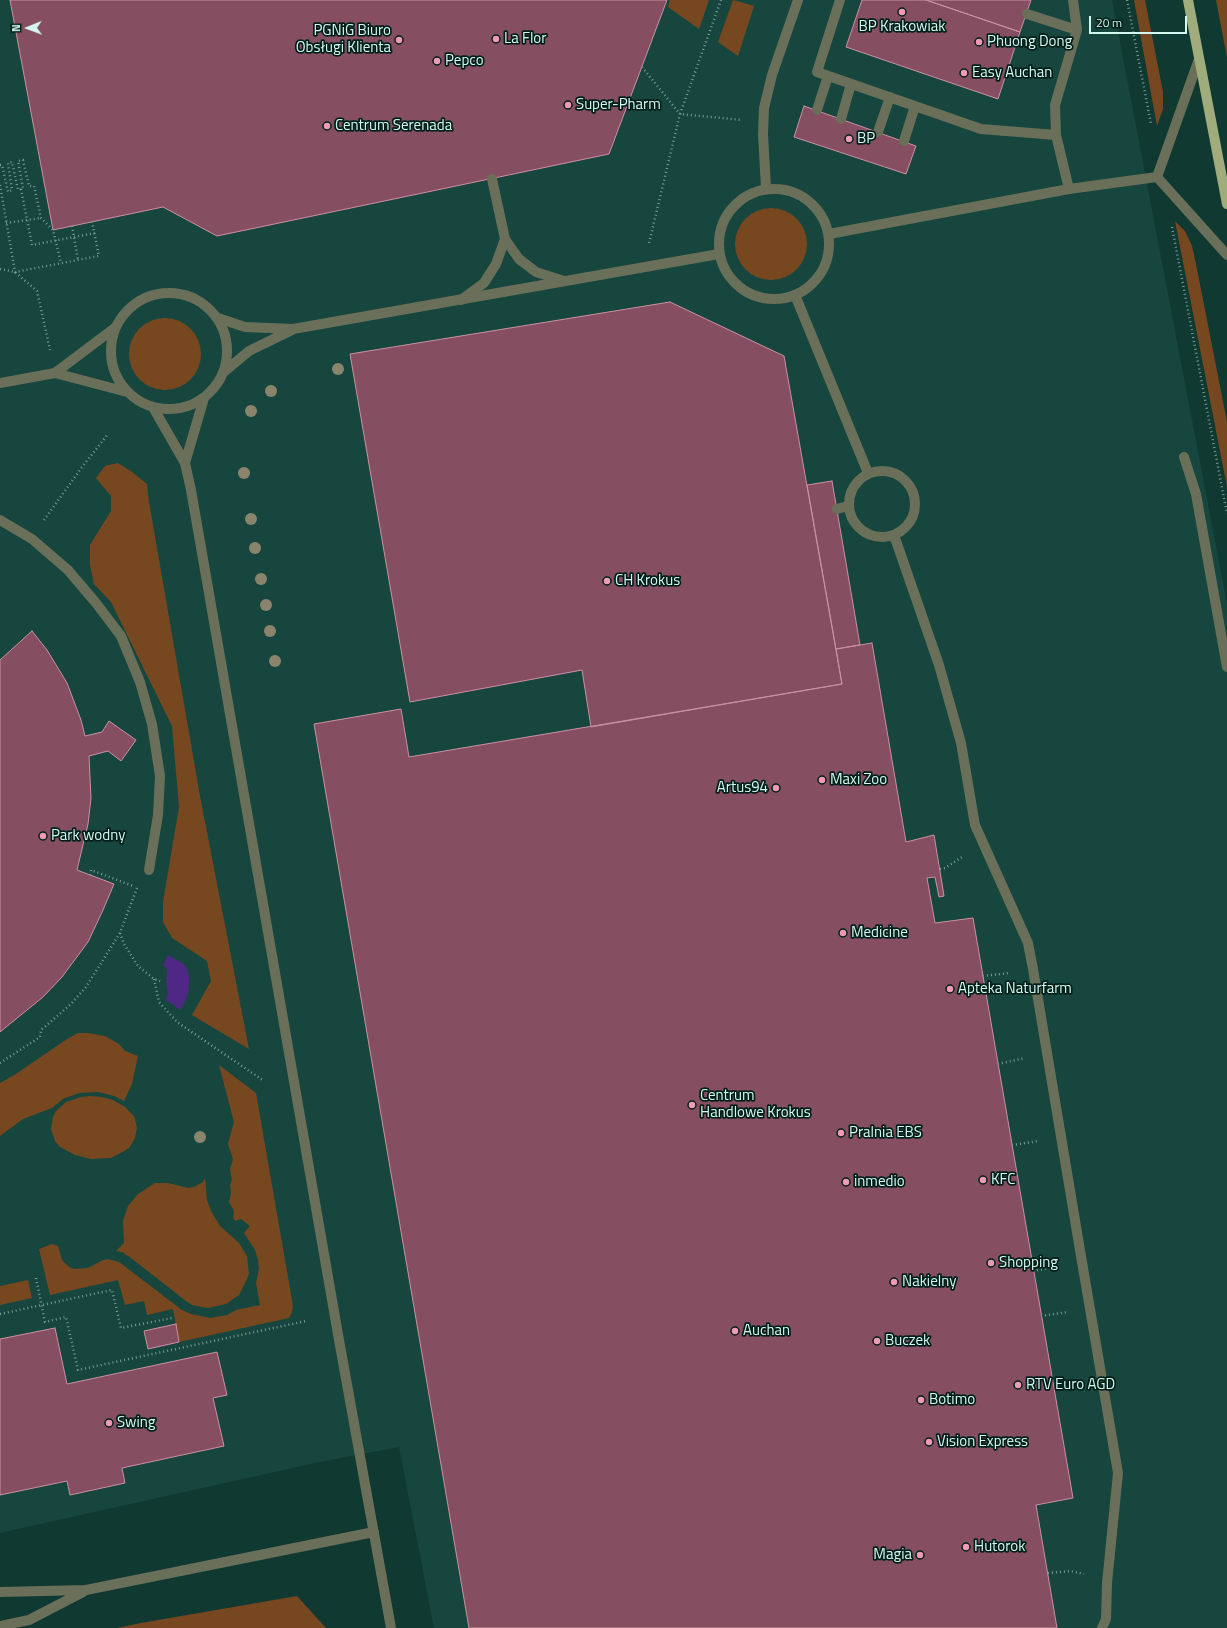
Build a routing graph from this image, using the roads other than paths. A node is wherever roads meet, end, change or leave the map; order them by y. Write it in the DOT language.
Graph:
graph roads {
  1 [pos="798,0"];
  2 [pos="840,0"];
  3 [pos="1073,0"];
  4 [pos="1188,0"];
  5 [pos="1027,14"];
  6 [pos="1077,30"];
  7 [pos="1199,59"];
  8 [pos="828,76"];
  9 [pos="851,84"];
  10 [pos="890,97"];
  11 [pos="915,106"];
  12 [pos="817,110"];
  13 [pos="841,119"];
  14 [pos="878,132"];
  15 [pos="1056,135"];
  16 [pos="904,141"];
  17 [pos="1157,178"];
  18 [pos="492,179"];
  19 [pos="766,188"];
  20 [pos="1069,189"];
  21 [pos="1227,204"];
  22 [pos="829,234"];
  23 [pos="505,239"];
  24 [pos="719,254"];
  25 [pos="1227,255"];
  26 [pos="564,281"];
  27 [pos="795,295"];
  28 [pos="461,300"];
  29 [pos="218,318"];
  30 [pos="116,327"];
  31 [pos="293,330"];
  32 [pos="224,372"];
  33 [pos="55,373"];
  34 [pos="0,383"];
  35 [pos="127,392"];
  36 [pos="204,398"];
  37 [pos="154,409"];
  38 [pos="1184,457"];
  39 [pos="185,463"];
  40 [pos="868,473"];
  41 [pos="848,506"];
  42 [pos="836,509"];
  43 [pos="0,520"];
  44 [pos="894,535"];
  45 [pos="1227,667"];
  46 [pos="149,870"];
  47 [pos="374,1532"];
  48 [pos="86,1590"];
  49 [pos="0,1592"];
  50 [pos="15,1625"];
  51 [pos="0,1626"];
  52 [pos="392,1628"];
  53 [pos="1102,1628"];
  1 -- 19 [label="street"];
  2 -- 8 [label="street"];
  3 -- 6 [label="street"];
  4 -- 7 [label="main road"];
  5 -- 6 [label="street"];
  6 -- 15 [label="street"];
  7 -- 17 [label="street"];
  7 -- 21 [label="main road"];
  8 -- 9 [label="street"];
  8 -- 12 [label="street"];
  9 -- 10 [label="street"];
  9 -- 13 [label="street"];
  10 -- 11 [label="street"];
  10 -- 14 [label="street"];
  11 -- 15 [label="street"];
  11 -- 16 [label="street"];
  15 -- 20 [label="street"];
  17 -- 20 [label="street"];
  17 -- 25 [label="street"];
  18 -- 23 [label="street"];
  19 -- 22 [label="street"];
  19 -- 24 [label="street"];
  20 -- 22 [label="street"];
  22 -- 27 [label="street"];
  23 -- 26 [label="street"];
  23 -- 28 [label="street"];
  24 -- 26 [label="street"];
  24 -- 27 [label="street"];
  26 -- 28 [label="street"];
  27 -- 40 [label="street"];
  28 -- 31 [label="street"];
  29 -- 30 [label="street"];
  29 -- 31 [label="street"];
  29 -- 32 [label="street"];
  30 -- 33 [label="street"];
  30 -- 35 [label="street"];
  31 -- 32 [label="street"];
  32 -- 36 [label="street"];
  33 -- 34 [label="street"];
  33 -- 35 [label="street"];
  35 -- 37 [label="street"];
  36 -- 37 [label="street"];
  36 -- 39 [label="street"];
  37 -- 39 [label="street"];
  38 -- 45 [label="street"];
  39 -- 47 [label="street"];
  40 -- 41 [label="street"];
  40 -- 44 [label="street"];
  41 -- 42 [label="street"];
  41 -- 44 [label="street"];
  43 -- 46 [label="street"];
  44 -- 53 [label="street"];
  47 -- 48 [label="street"];
  47 -- 52 [label="street"];
  48 -- 49 [label="street"];
  48 -- 50 [label="street"];
  50 -- 51 [label="street"];
}
